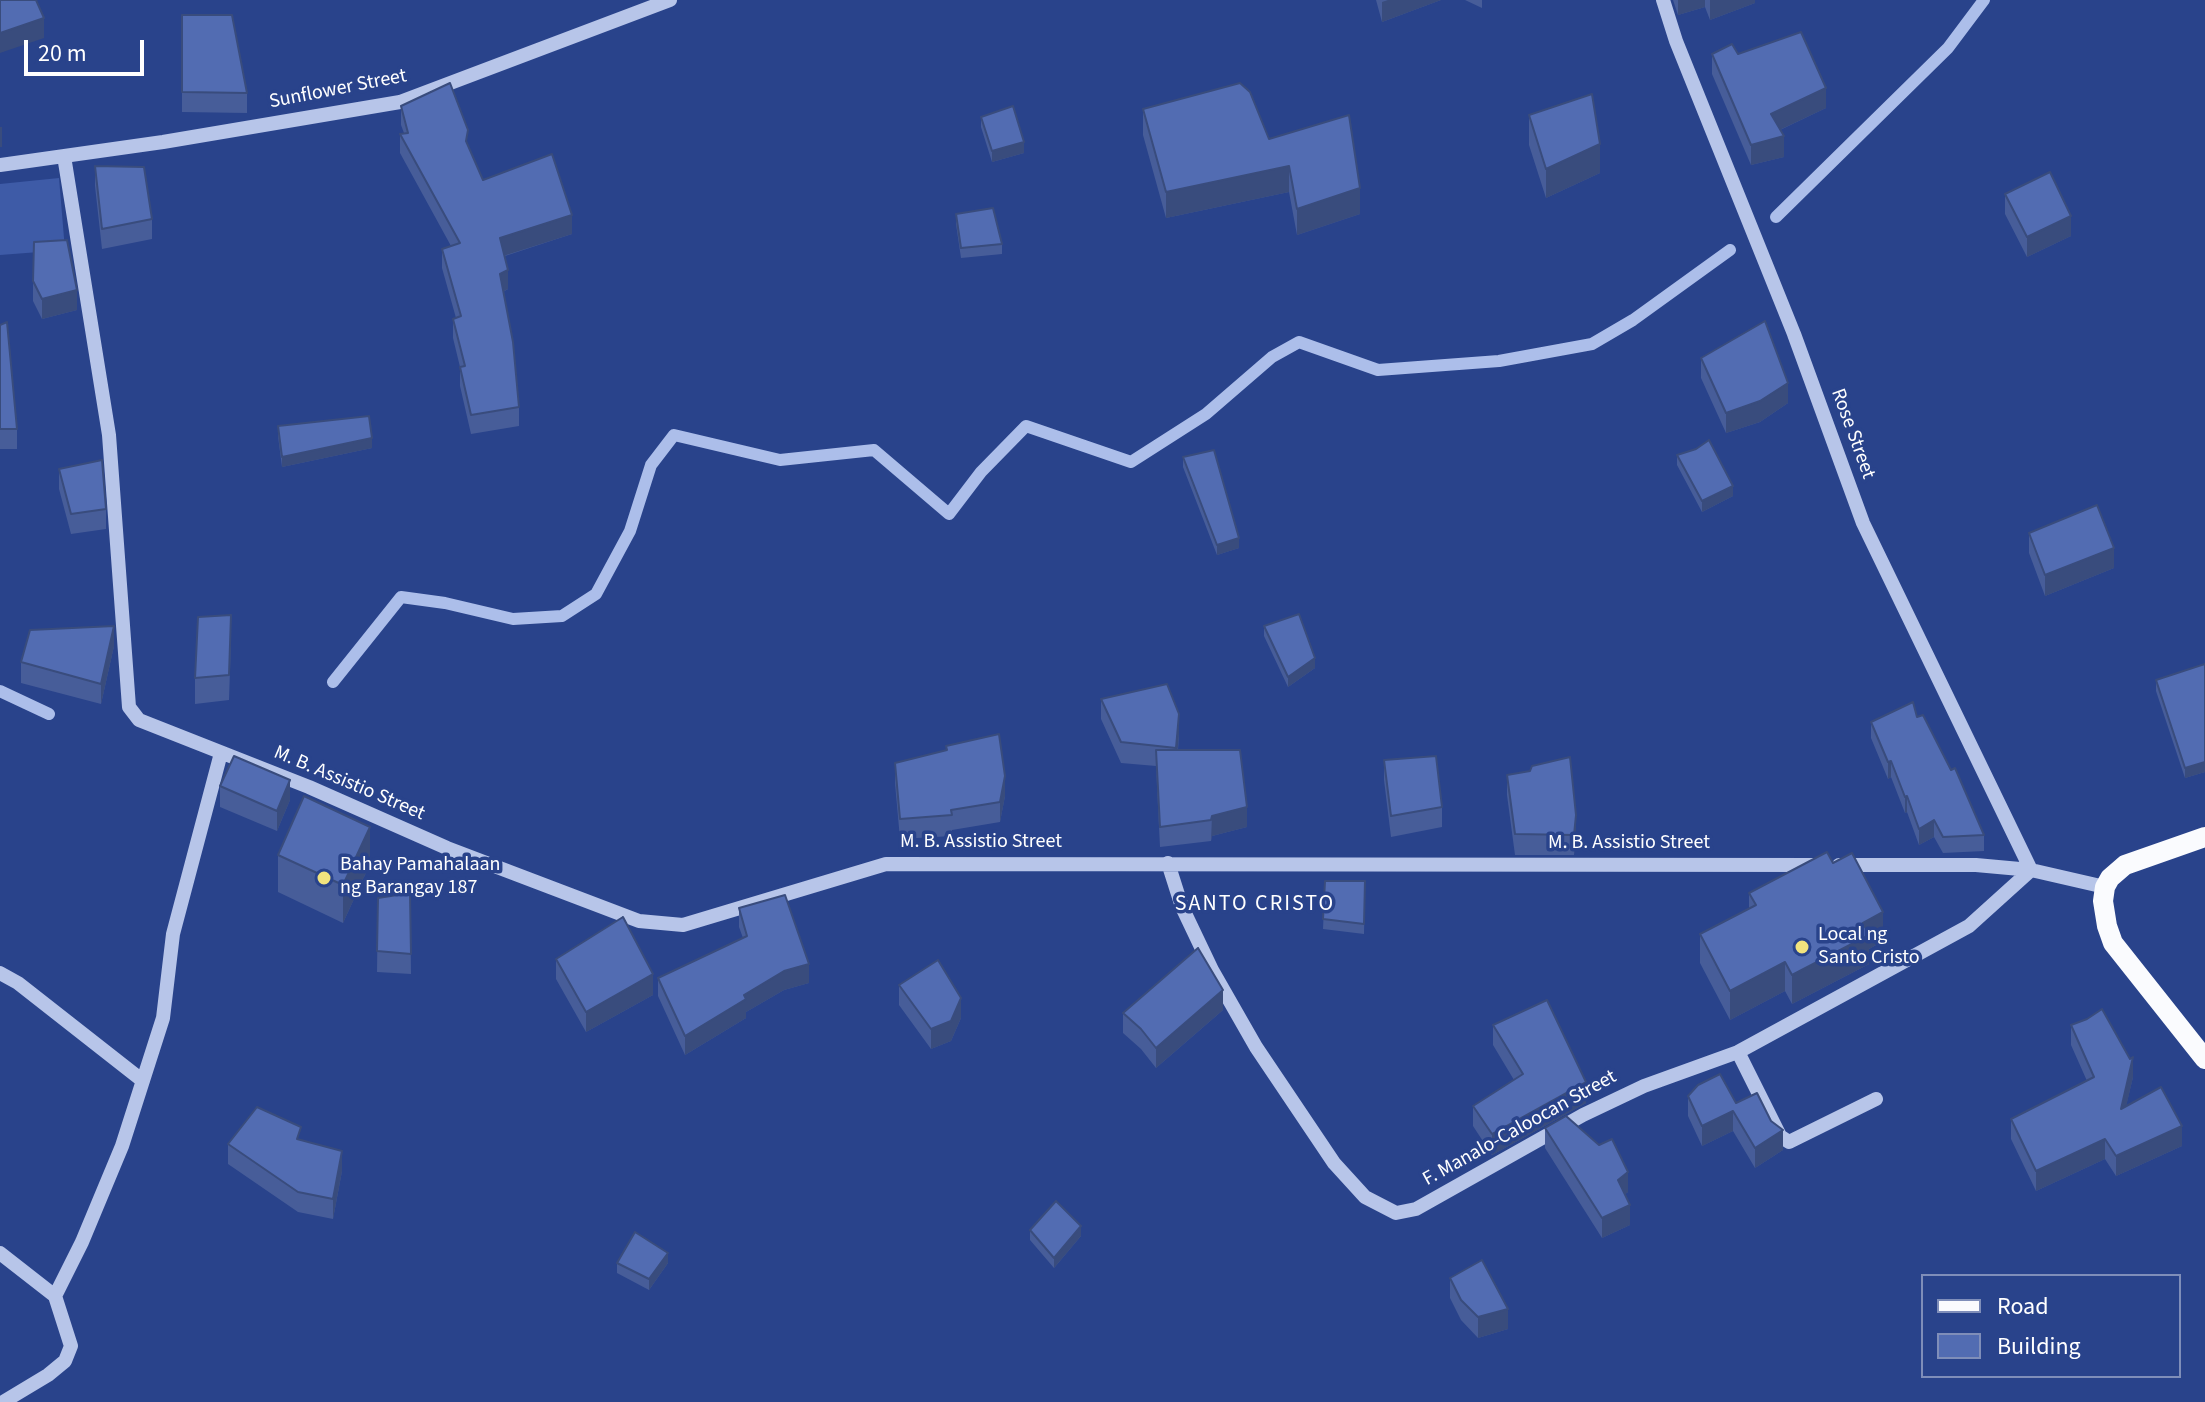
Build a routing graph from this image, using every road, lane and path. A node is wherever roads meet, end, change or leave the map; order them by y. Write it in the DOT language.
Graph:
graph roads {
  1 [pos="670,0"];
  2 [pos="1663,0"];
  3 [pos="648,4"];
  4 [pos="64,156"];
  5 [pos="0,165"];
  6 [pos="221,753"];
  7 [pos="2205,837"];
  8 [pos="1168,863"];
  9 [pos="2031,870"];
  10 [pos="2105,887"];
  11 [pos="0,973"];
  12 [pos="1738,1052"];
  13 [pos="2205,1059"];
  14 [pos="143,1081"];
  15 [pos="1876,1099"];
  16 [pos="0,1253"];
  17 [pos="55,1296"];
  18 [pos="3,1402"];
  1 -- 3 [label="street, Sunflower Street"];
  2 -- 9 [label="street, Rose Street"];
  3 -- 4 [label="street, Sunflower Street"];
  4 -- 5 [label="street, Sunflower Street"];
  4 -- 6 [label="street, M. B. Assistio Street"];
  6 -- 8 [label="street, M. B. Assistio Street"];
  6 -- 14 [label="street"];
  7 -- 10 [label="main road"];
  8 -- 9 [label="street, M. B. Assistio Street"];
  8 -- 12 [label="street, F. Manalo-Caloocan Street"];
  9 -- 10 [label="street, M. B. Assistio Street"];
  9 -- 12 [label="street, F. Manalo-Caloocan Street"];
  10 -- 13 [label="main road"];
  11 -- 14 [label="street"];
  12 -- 15 [label="street"];
  14 -- 17 [label="street"];
  16 -- 17 [label="street"];
  17 -- 18 [label="street"];
}
